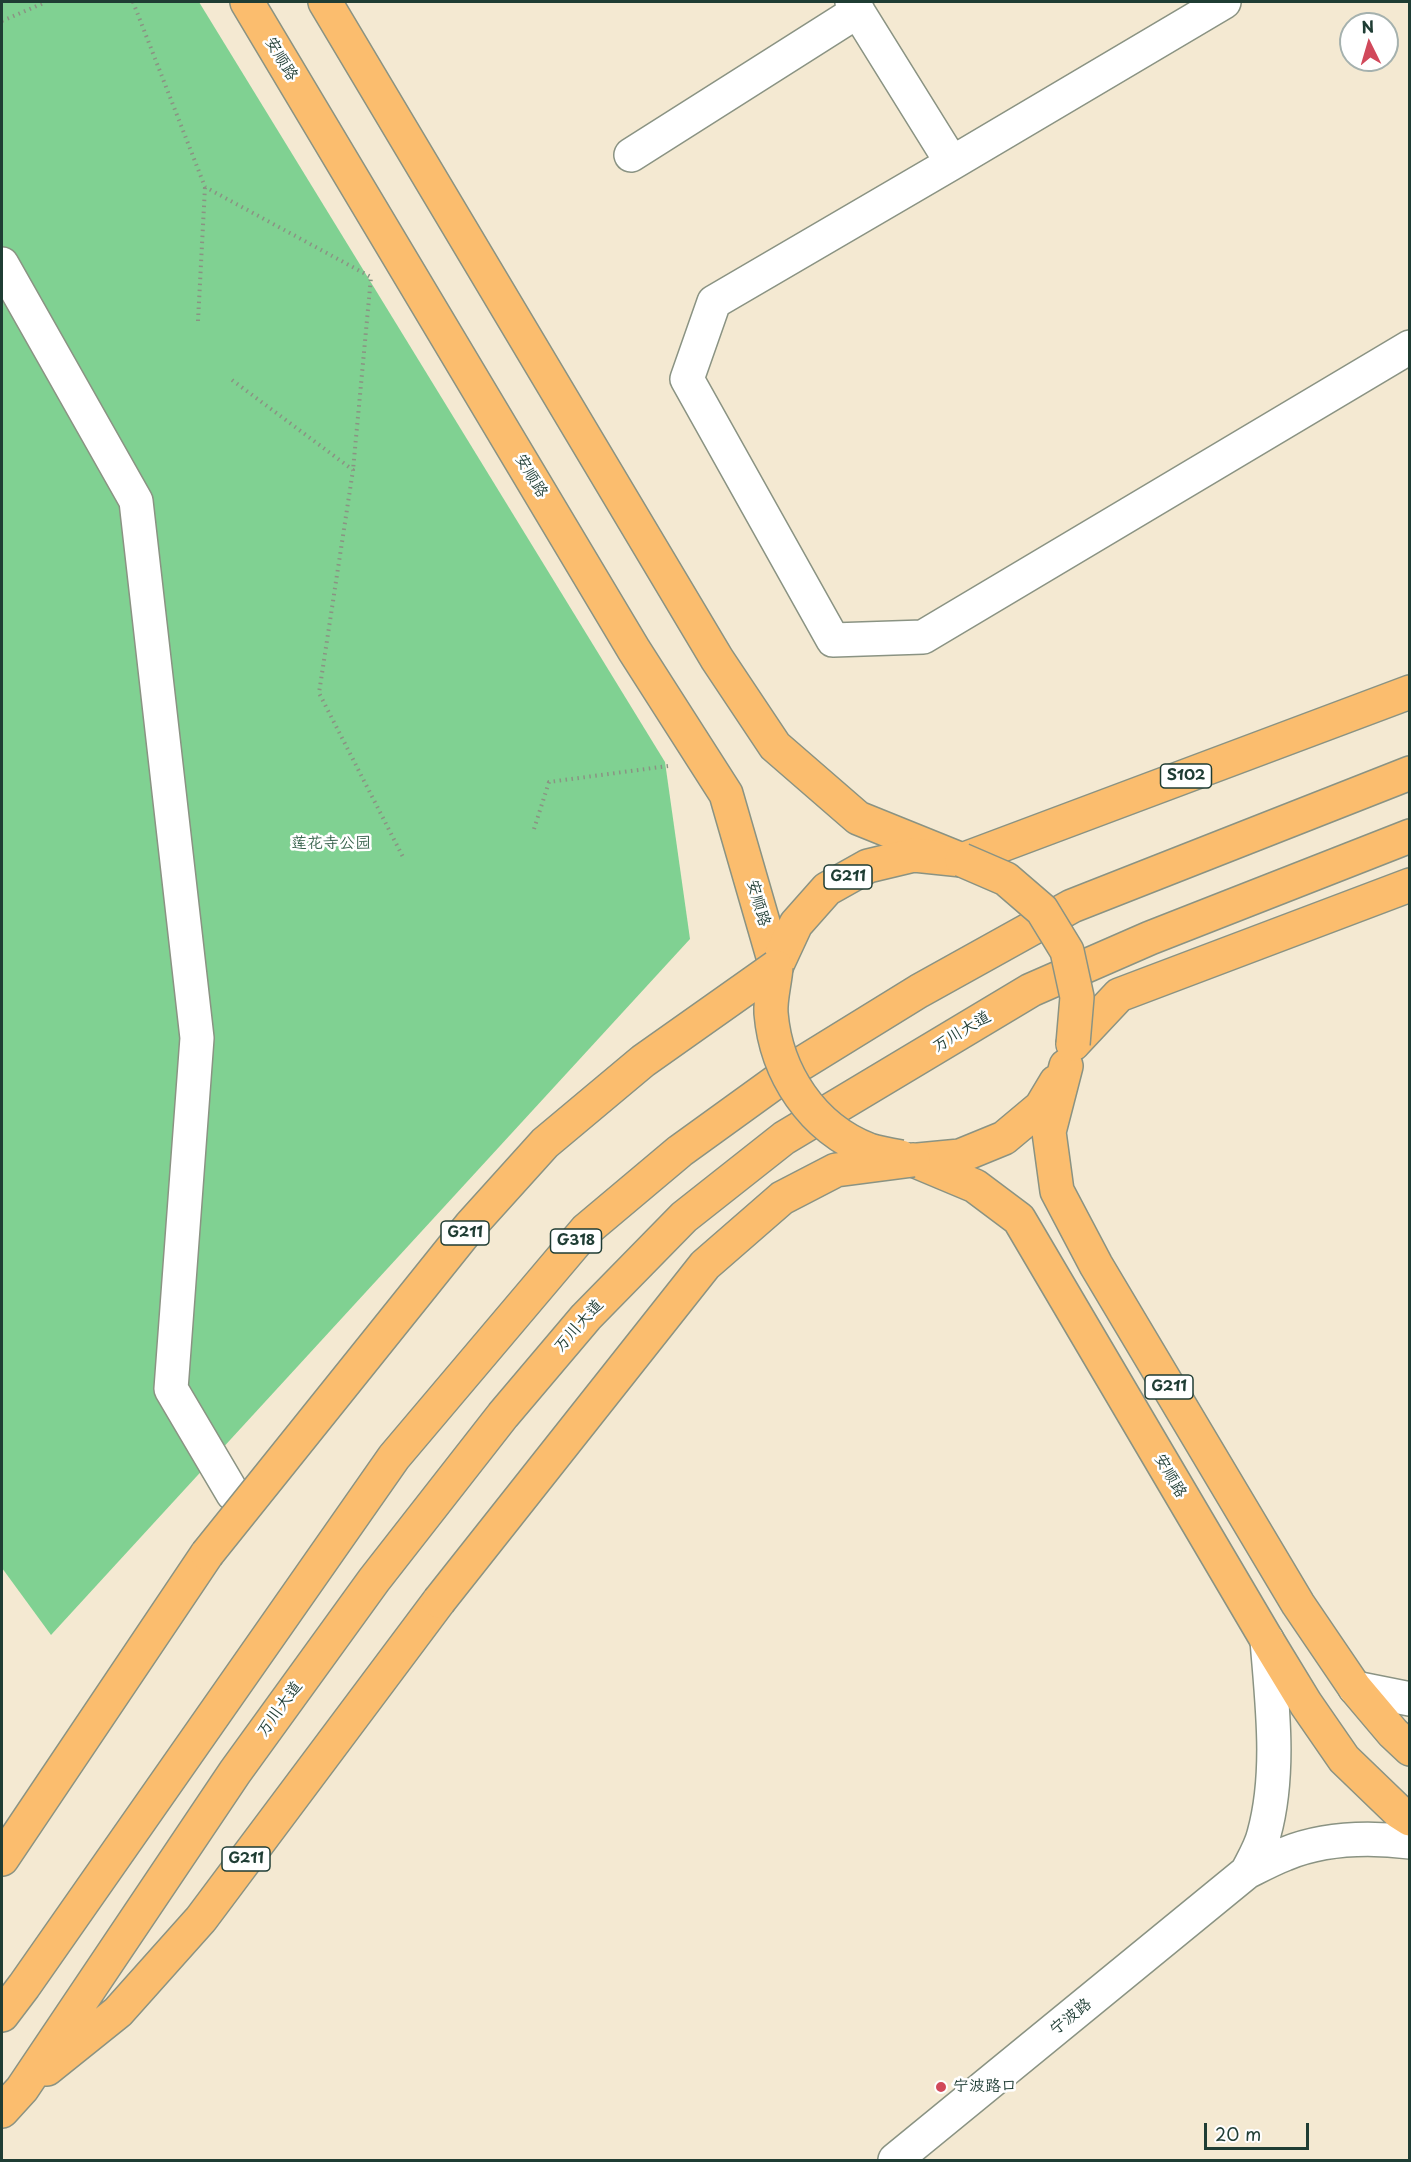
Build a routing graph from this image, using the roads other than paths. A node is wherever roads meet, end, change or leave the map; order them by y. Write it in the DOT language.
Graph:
graph roads {
  1 [pos="247,2"];
  2 [pos="326,2"];
  3 [pos="1224,2"];
  4 [pos="855,6"];
  5 [pos="631,155"];
  6 [pos="952,163"];
  7 [pos="2,264"];
  8 [pos="1410,347"];
  9 [pos="1410,692"];
  10 [pos="1410,773"];
  11 [pos="1410,836"];
  12 [pos="962,860"];
  13 [pos="1410,885"];
  14 [pos="776,967"];
  15 [pos="1069,1055"];
  16 [pos="913,1160"];
  17 [pos="233,1494"];
  18 [pos="1267,1640"];
  19 [pos="1355,1688"];
  20 [pos="1410,1699"];
  21 [pos="1410,1749"];
  22 [pos="1410,1819"];
  23 [pos="1410,1842"];
  24 [pos="2,1860"];
  25 [pos="1247,1872"];
  26 [pos="2,2014"];
  27 [pos="12,2100"];
  28 [pos="895,2160"];
  1 -- 14 [label="main road, 安顺路"];
  2 -- 12 [label="main road"];
  3 -- 6 [label="street"];
  4 -- 5 [label="street"];
  4 -- 6 [label="street"];
  6 -- 8 [label="street"];
  7 -- 17 [label="street"];
  9 -- 12 [label="main road, S102"];
  10 -- 26 [label="main road, G318"];
  11 -- 27 [label="main road, 万川大道"];
  12 -- 14 [label="main road, G211"];
  12 -- 15 [label="main road, G211, bridge"];
  13 -- 15 [label="main road"];
  14 -- 16 [label="main road, G211, bridge"];
  14 -- 24 [label="main road, G211, bridge"];
  15 -- 16 [label="main road, G211"];
  15 -- 19 [label="main road, G211"];
  16 -- 18 [label="main road, 安顺路 / G211"];
  16 -- 27 [label="main road, G211, bridge"];
  18 -- 22 [label="main road, 安顺路 / G211"];
  18 -- 25 [label="street"];
  19 -- 20 [label="street"];
  19 -- 21 [label="main road, G211"];
  23 -- 25 [label="street"];
  25 -- 28 [label="street, 宁波路"];
}
